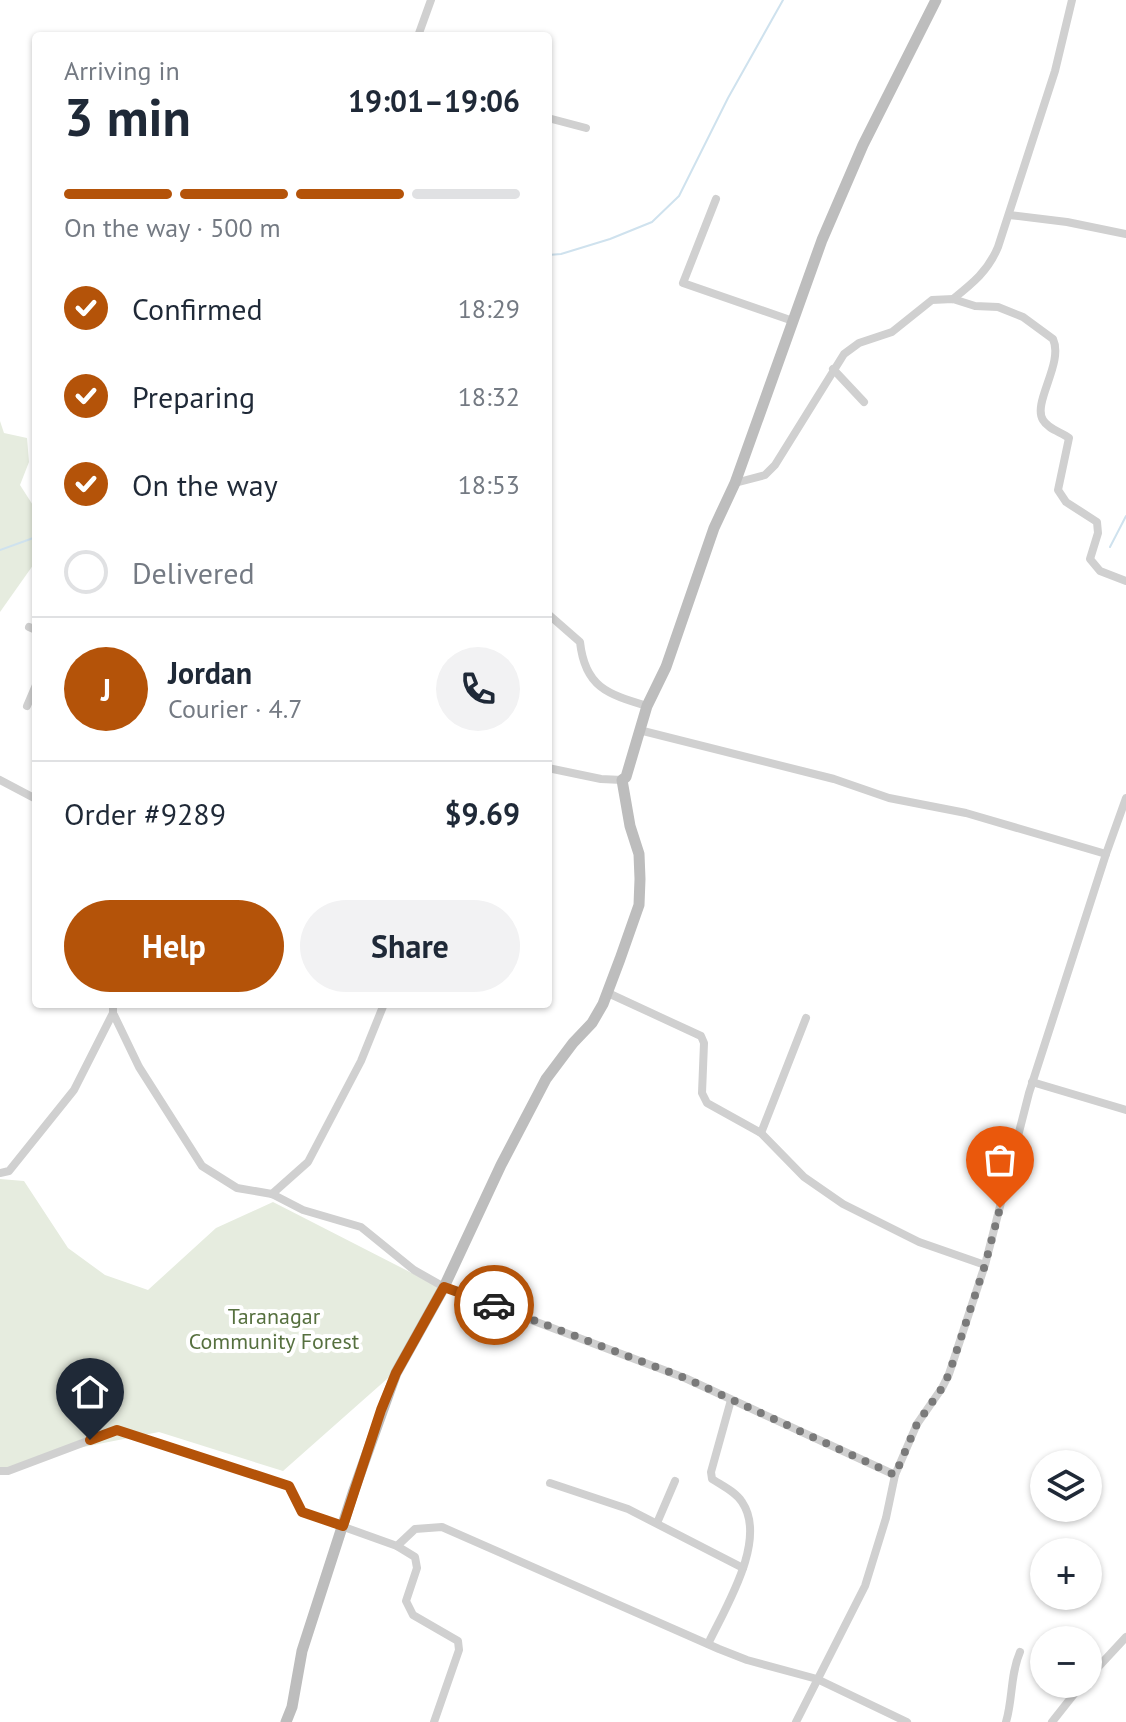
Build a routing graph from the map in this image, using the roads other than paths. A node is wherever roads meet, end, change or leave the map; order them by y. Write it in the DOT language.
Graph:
graph roads {
  1 [pos="431,0"];
  2 [pos="936,0"];
  3 [pos="1069,2"];
  4 [pos="419,32"];
  5 [pos="552,119"];
  6 [pos="586,128"];
  7 [pos="716,199"];
  8 [pos="1009,215"];
  9 [pos="1126,234"];
  10 [pos="953,299"];
  11 [pos="793,321"];
  12 [pos="833,369"];
  13 [pos="864,402"];
  14 [pos="735,483"];
  15 [pos="1126,581"];
  16 [pos="552,618"];
  17 [pos="32,694"];
  18 [pos="27,706"];
  19 [pos="647,706"];
  20 [pos="639,730"];
  21 [pos="552,769"];
  22 [pos="0,780"];
  23 [pos="622,780"];
  24 [pos="32,797"];
  25 [pos="1126,798"];
  26 [pos="1106,854"];
  27 [pos="608,993"];
  28 [pos="382,1008"];
  29 [pos="113,1009"];
  30 [pos="806,1018"];
  31 [pos="1032,1082"];
  32 [pos="1126,1110"];
  33 [pos="761,1133"];
  34 [pos="0,1173"];
  35 [pos="272,1194"];
  36 [pos="985,1265"];
  37 [pos="444,1287"];
  38 [pos="731,1400"];
  39 [pos="0,1471"];
  40 [pos="895,1475"];
  41 [pos="675,1481"];
  42 [pos="550,1483"];
  43 [pos="657,1523"];
  44 [pos="343,1526"];
  45 [pos="397,1546"];
  46 [pos="743,1568"];
  47 [pos="1126,1637"];
  48 [pos="708,1644"];
  49 [pos="1020,1652"];
  50 [pos="1102,1663"];
  51 [pos="817,1679"];
  52 [pos="1071,1698"];
  53 [pos="286,1722"];
  54 [pos="434,1722"];
  55 [pos="796,1722"];
  56 [pos="907,1722"];
  57 [pos="1006,1722"];
  58 [pos="1052,1722"];
  1 -- 4 [label="street"];
  2 -- 11 [label="street"];
  3 -- 8 [label="street"];
  5 -- 6 [label="street"];
  7 -- 11 [label="street"];
  8 -- 9 [label="street"];
  8 -- 10 [label="street"];
  10 -- 12 [label="street"];
  10 -- 15 [label="street"];
  11 -- 14 [label="street"];
  12 -- 13 [label="street"];
  12 -- 14 [label="street"];
  14 -- 19 [label="street"];
  16 -- 19 [label="street"];
  17 -- 18 [label="street"];
  19 -- 20 [label="street"];
  20 -- 23 [label="street"];
  20 -- 26 [label="street"];
  21 -- 23 [label="street"];
  22 -- 24 [label="street"];
  23 -- 27 [label="street"];
  25 -- 26 [label="street"];
  26 -- 31 [label="street"];
  27 -- 33 [label="street"];
  27 -- 37 [label="street"];
  28 -- 35 [label="street"];
  29 -- 34 [label="street"];
  29 -- 35 [label="street"];
  30 -- 33 [label="street"];
  31 -- 32 [label="street"];
  31 -- 36 [label="street"];
  33 -- 36 [label="street"];
  35 -- 37 [label="street"];
  36 -- 40 [label="street"];
  37 -- 38 [label="street"];
  37 -- 44 [label="street"];
  38 -- 40 [label="street"];
  38 -- 46 [label="street"];
  39 -- 44 [label="street"];
  40 -- 51 [label="street"];
  41 -- 43 [label="street"];
  42 -- 43 [label="street"];
  43 -- 46 [label="street"];
  44 -- 45 [label="street"];
  44 -- 53 [label="street"];
  45 -- 48 [label="street"];
  45 -- 54 [label="street"];
  46 -- 48 [label="street"];
  47 -- 50 [label="street"];
  48 -- 51 [label="street"];
  49 -- 57 [label="street"];
  51 -- 55 [label="street"];
  51 -- 56 [label="street"];
  52 -- 58 [label="street"];
}
